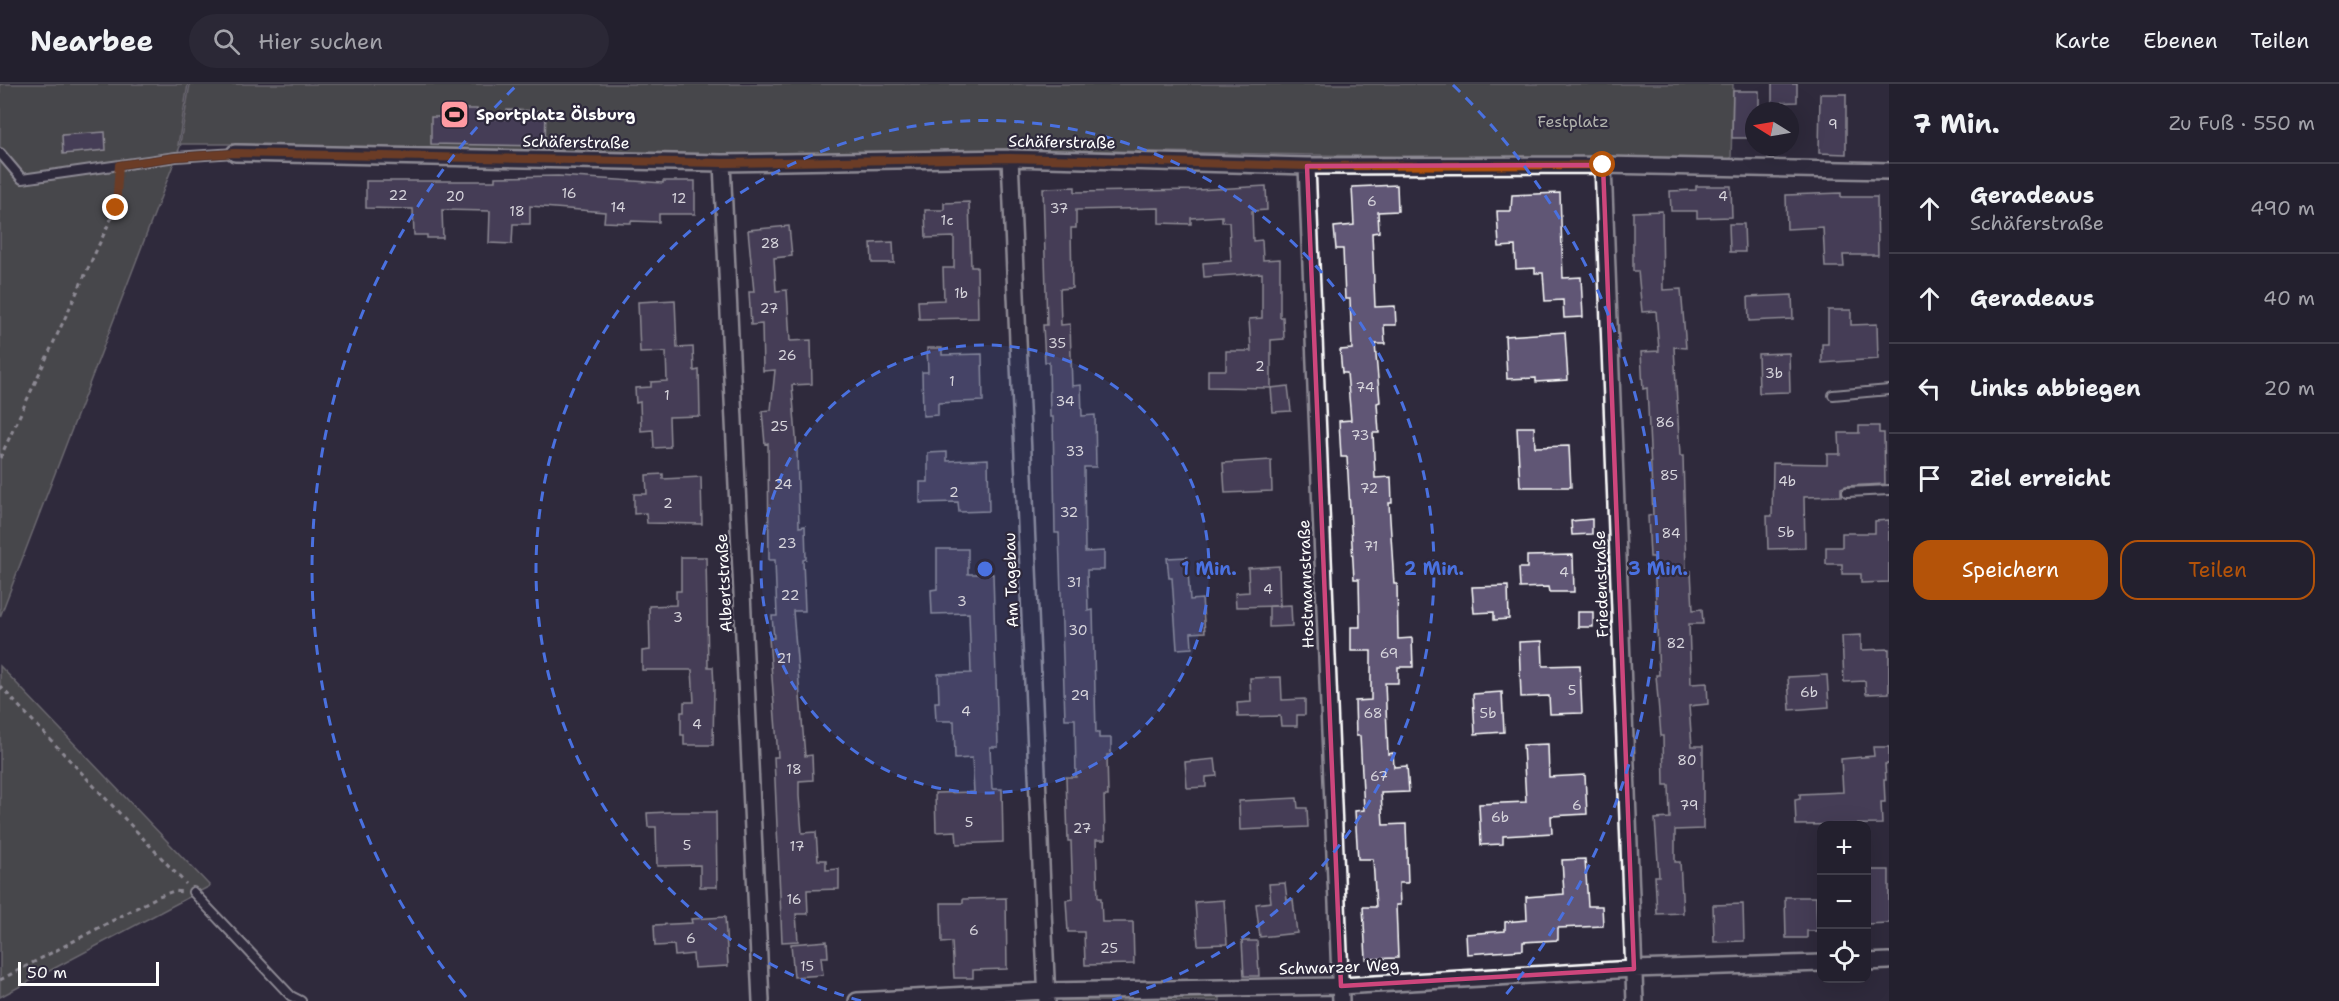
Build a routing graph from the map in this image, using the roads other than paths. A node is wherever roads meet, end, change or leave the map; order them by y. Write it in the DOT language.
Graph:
graph roads {
  1 [pos="0,153"];
  2 [pos="235,153"];
  3 [pos="1010,158"];
  4 [pos="722,163"];
  5 [pos="1603,165"];
  6 [pos="1307,166"];
  7 [pos="1889,171"];
  8 [pos="1889,390"];
  9 [pos="1833,394"];
  10 [pos="1889,490"];
  11 [pos="1848,492"];
  12 [pos="193,892"];
  13 [pos="1889,961"];
  14 [pos="1871,962"];
  15 [pos="1817,963"];
  16 [pos="1634,969"];
  17 [pos="1341,994"];
  18 [pos="1046,996"];
  19 [pos="301,1001"];
  20 [pos="761,1001"];
  21 [pos="857,1001"];
  22 [pos="1635,1001"];
  1 -- 2 [label="lane"];
  2 -- 4 [label="street, Schäferstraße"];
  3 -- 4 [label="street, Schäferstraße"];
  3 -- 6 [label="street, Schäferstraße"];
  3 -- 18 [label="street, Am Tagebau"];
  4 -- 20 [label="street, Albertstraße"];
  5 -- 6 [label="street, Schäferstraße"];
  5 -- 7 [label="street, Schäferstraße"];
  5 -- 16 [label="street, Friedenstraße"];
  6 -- 17 [label="street, Hostmannstraße"];
  8 -- 9 [label="lane"];
  10 -- 11 [label="lane"];
  12 -- 19 [label="lane"];
  13 -- 14 [label="street"];
  15 -- 16 [label="street, Schwarzer Weg"];
  16 -- 17 [label="street, Schwarzer Weg"];
  16 -- 22 [label="street, Friedenstraße"];
  17 -- 18 [label="street, Schwarzer Weg"];
  18 -- 21 [label="street, Schwarzer Weg"];
}
